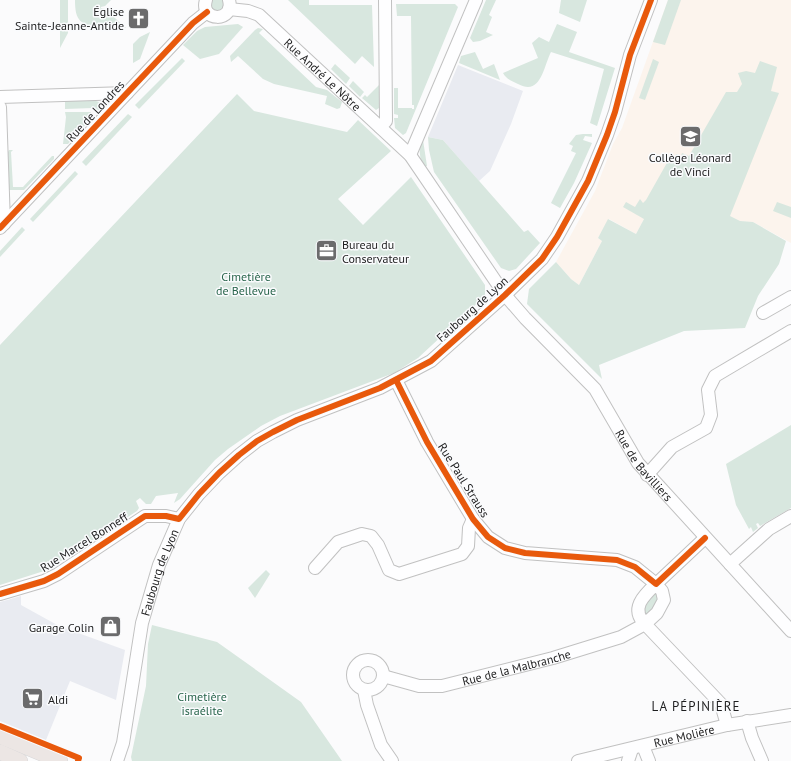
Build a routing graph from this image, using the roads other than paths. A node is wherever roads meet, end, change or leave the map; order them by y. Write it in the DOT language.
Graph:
graph roads {
  1 [pos="385,0"];
  2 [pos="476,0"];
  3 [pos="651,0"];
  4 [pos="229,4"];
  5 [pos="206,6"];
  6 [pos="127,93"];
  7 [pos="0,97"];
  8 [pos="0,107"];
  9 [pos="380,127"];
  10 [pos="410,155"];
  11 [pos="2,226"];
  12 [pos="505,295"];
  13 [pos="791,297"];
  14 [pos="763,313"];
  15 [pos="791,331"];
  16 [pos="396,380"];
  17 [pos="647,475"];
  18 [pos="791,516"];
  19 [pos="473,519"];
  20 [pos="179,520"];
  21 [pos="705,538"];
  22 [pos="730,564"];
  23 [pos="315,568"];
  24 [pos="656,584"];
  25 [pos="3,593"];
  26 [pos="646,624"];
  27 [pos="791,631"];
  28 [pos="384,676"];
  29 [pos="364,690"];
  30 [pos="791,715"];
  31 [pos="747,721"];
  32 [pos="727,725"];
  33 [pos="0,736"];
  34 [pos="638,747"];
  35 [pos="0,752"];
  36 [pos="116,760"];
  37 [pos="20,761"];
  38 [pos="60,761"];
  39 [pos="392,761"];
  40 [pos="578,761"];
  41 [pos="628,761"];
  42 [pos="649,761"];
  43 [pos="762,761"];
  1 -- 9 [label="street"];
  2 -- 10 [label="street"];
  3 -- 12 [label="street, Faubourg de Lyon"];
  4 -- 5 [label="street"];
  4 -- 9 [label="street, Rue André Le Nôtre"];
  5 -- 6 [label="street, Rue de Londres"];
  6 -- 7 [label="street"];
  6 -- 11 [label="street, Rue de Londres"];
  8 -- 11 [label="street"];
  9 -- 10 [label="street, Rue André Le Nôtre"];
  10 -- 12 [label="street, Rue de Bavilliers"];
  12 -- 16 [label="street, Faubourg de Lyon"];
  12 -- 17 [label="street, Rue de Bavilliers"];
  13 -- 14 [label="street"];
  15 -- 17 [label="street"];
  16 -- 19 [label="street, Rue Paul Strauss"];
  16 -- 20 [label="street, Faubourg de Lyon"];
  17 -- 21 [label="street, Rue de Bavilliers"];
  18 -- 22 [label="street"];
  19 -- 23 [label="street"];
  19 -- 24 [label="street, Rue Paul Strauss"];
  20 -- 25 [label="street, Rue Marcel Bonneff"];
  20 -- 36 [label="street, Faubourg de Lyon"];
  21 -- 22 [label="street, Rue de Bavilliers"];
  21 -- 24 [label="street"];
  22 -- 27 [label="street, Rue de Bavilliers"];
  24 -- 26 [label="street, Rue de la Malbranche"];
  24 -- 26 [label="street"];
  26 -- 28 [label="street, Rue de la Malbranche"];
  26 -- 32 [label="street"];
  28 -- 29 [label="street"];
  28 -- 29 [label="street"];
  29 -- 39 [label="street"];
  30 -- 31 [label="street, Rue Molière"];
  31 -- 32 [label="street, Rue Molière"];
  31 -- 43 [label="street"];
  32 -- 34 [label="street, Rue Molière"];
  33 -- 38 [label="main road"];
  34 -- 40 [label="street, Rue Molière"];
  34 -- 41 [label="street"];
  34 -- 42 [label="street"];
  35 -- 37 [label="main road"];
}
